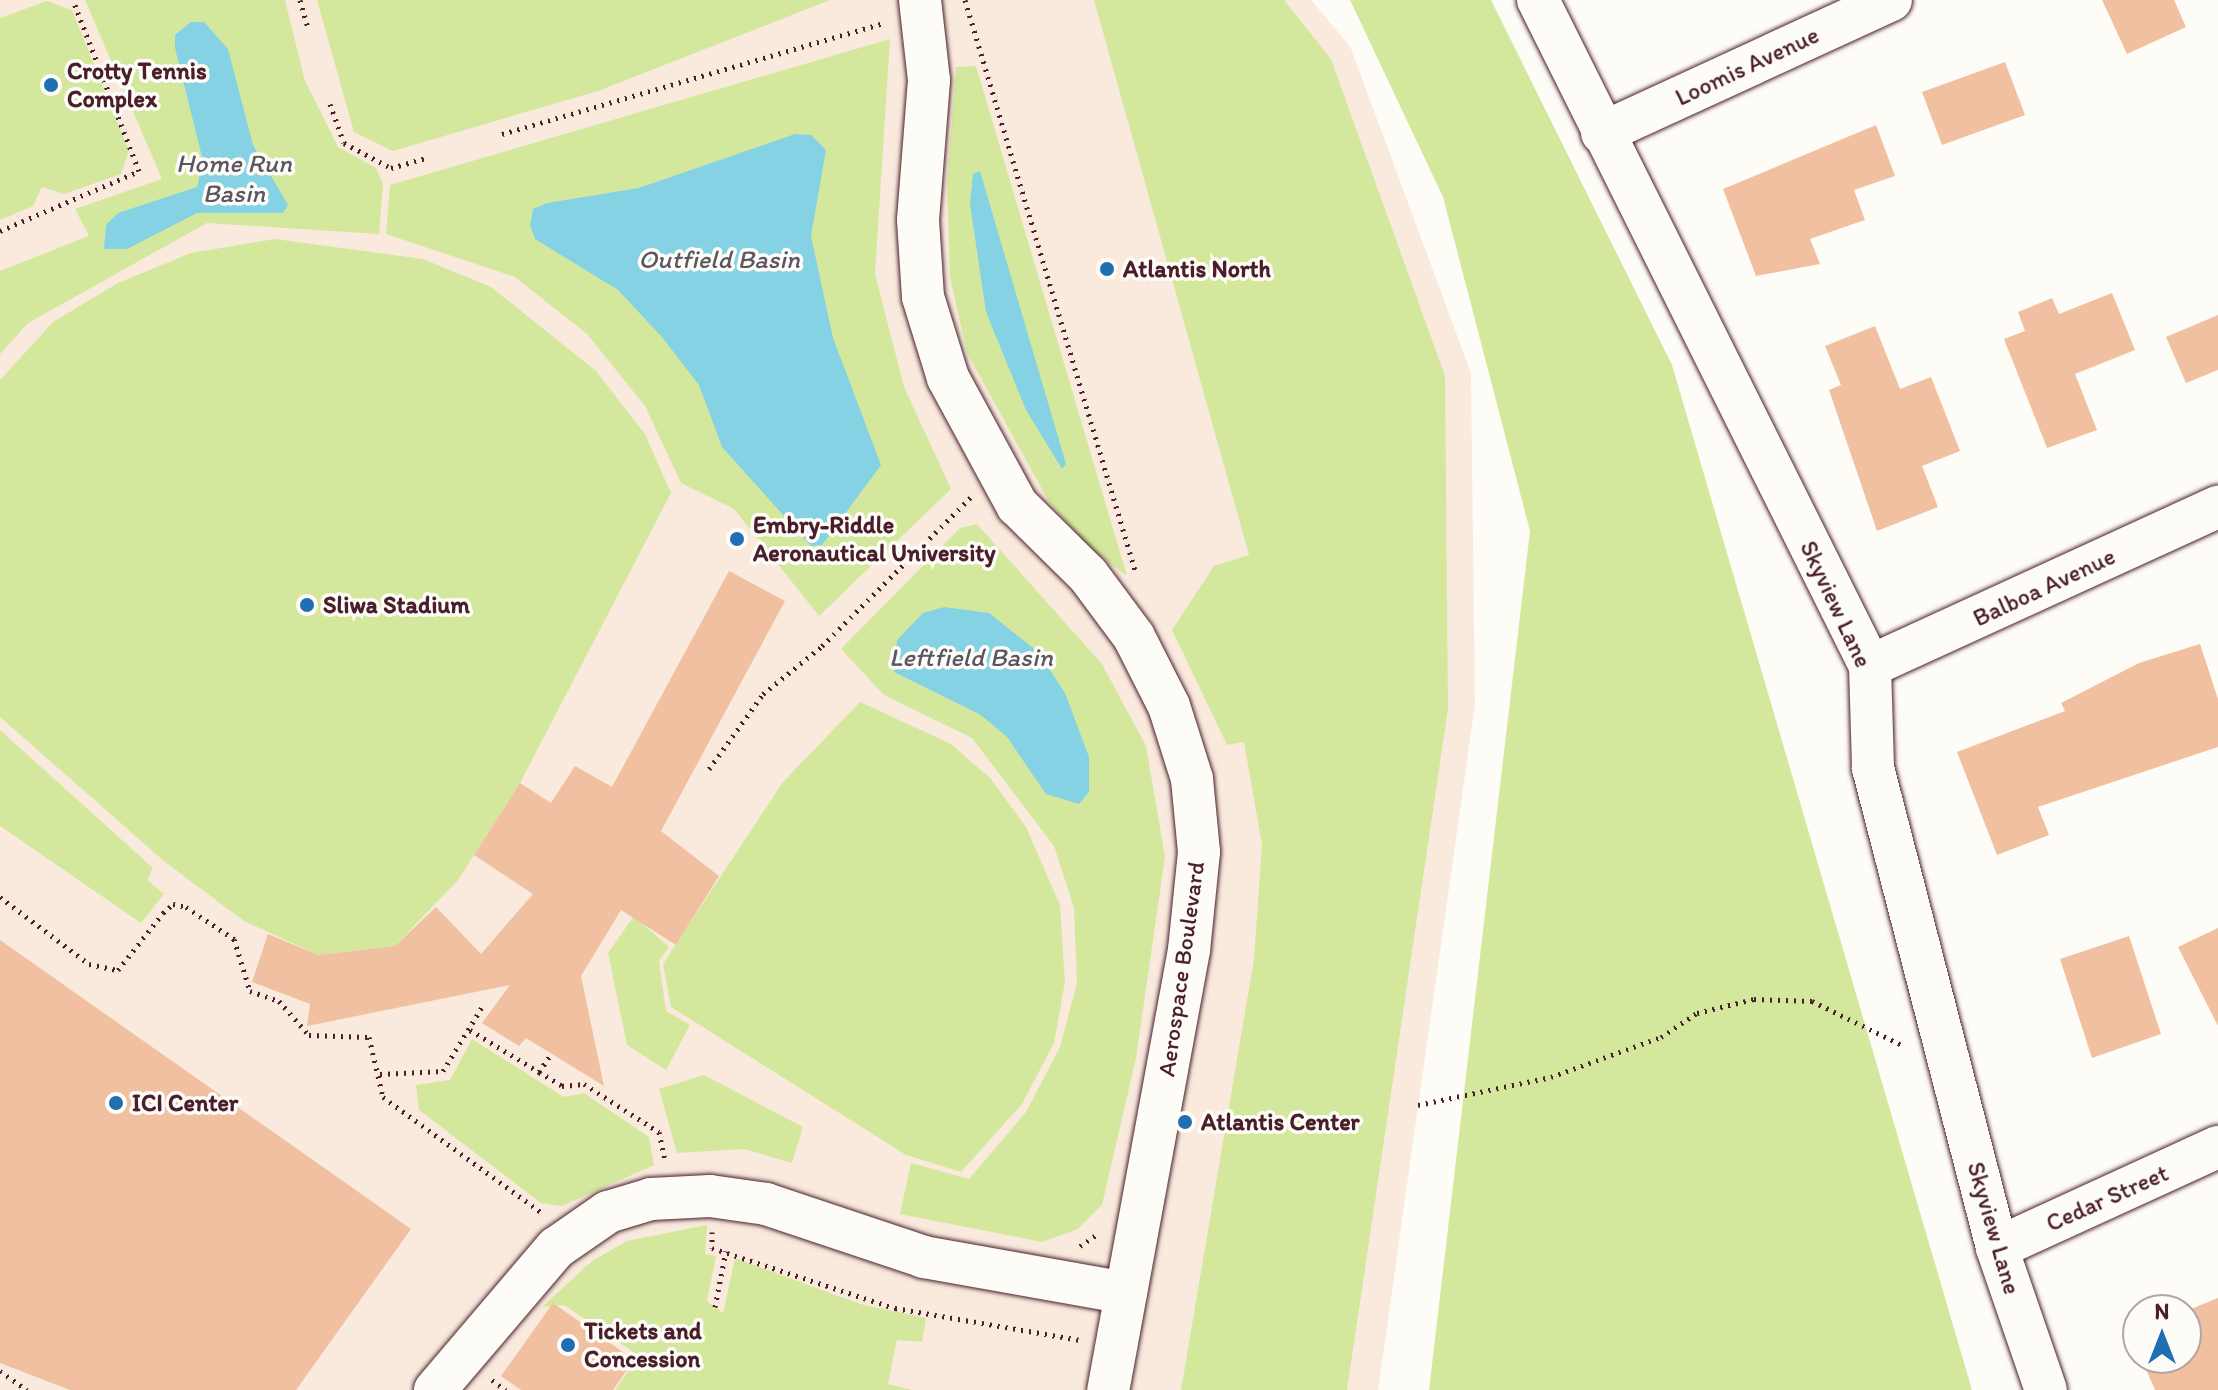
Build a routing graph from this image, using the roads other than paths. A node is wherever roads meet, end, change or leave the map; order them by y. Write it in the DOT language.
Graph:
graph roads {
  1 [pos="1538,0"];
  2 [pos="1891,0"];
  3 [pos="922,8"];
  4 [pos="1602,133"];
  5 [pos="2218,507"];
  6 [pos="1870,666"];
  7 [pos="2218,1147"];
  8 [pos="1997,1248"];
  9 [pos="1126,1293"];
  10 [pos="510,1302"];
  11 [pos="435,1390"];
  12 [pos="459,1390"];
  13 [pos="1108,1390"];
  14 [pos="2046,1390"];
  1 -- 4 [label="street, Skyview Lane"];
  2 -- 4 [label="street, Loomis Avenue"];
  3 -- 9 [label="street, Aerospace Boulevard"];
  4 -- 6 [label="street, Skyview Lane"];
  5 -- 6 [label="street, Balboa Avenue"];
  6 -- 8 [label="street, Skyview Lane"];
  7 -- 8 [label="street, Cedar Street"];
  8 -- 14 [label="street, Skyview Lane"];
  9 -- 10 [label="street"];
  9 -- 13 [label="street, Aerospace Boulevard"];
  10 -- 11 [label="street"];
  10 -- 12 [label="street"];
}
